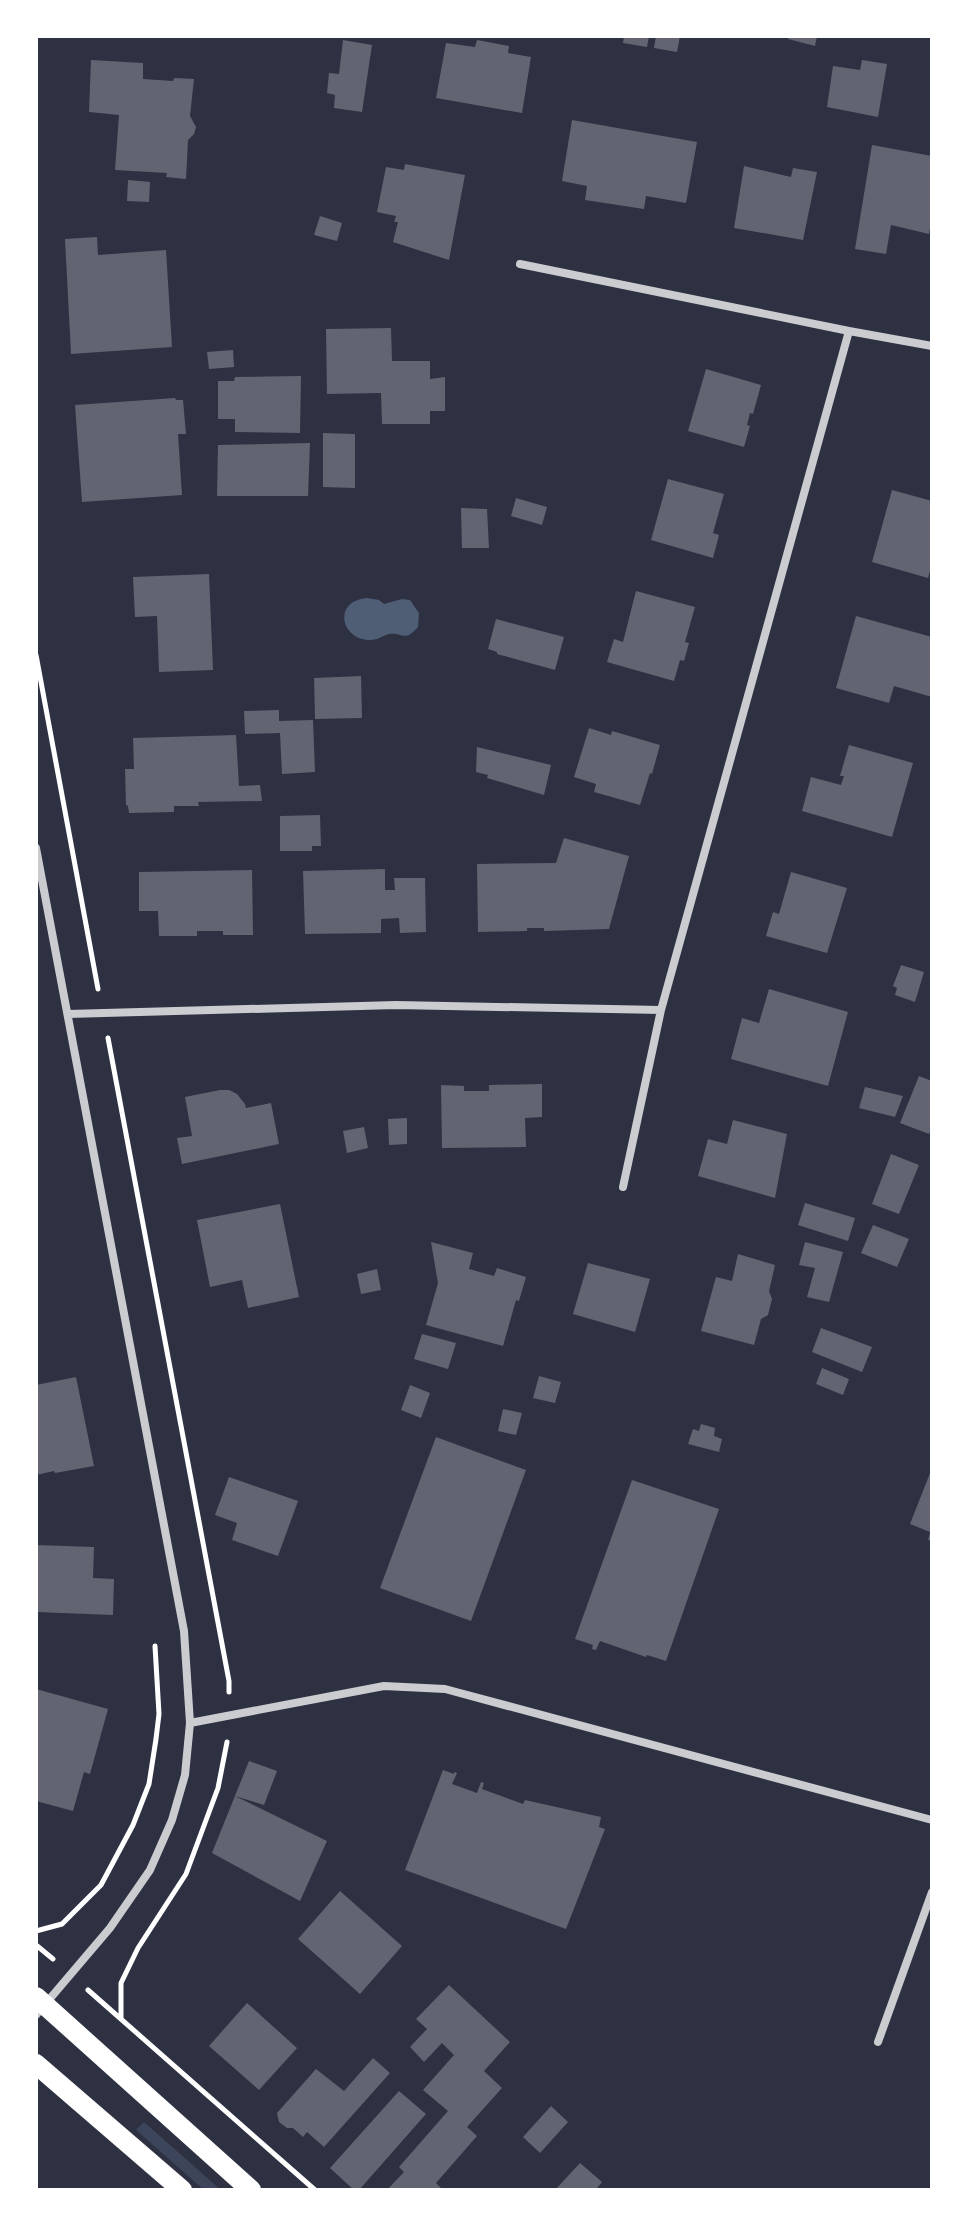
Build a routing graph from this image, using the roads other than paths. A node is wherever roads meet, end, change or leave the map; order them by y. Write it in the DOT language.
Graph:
graph roads {
  1 [pos="520,264"];
  2 [pos="849,331"];
  3 [pos="932,346"];
  4 [pos="36,848"];
  5 [pos="661,1010"];
  6 [pos="68,1014"];
  7 [pos="623,1187"];
  8 [pos="190,1723"];
  9 [pos="932,1820"];
  10 [pos="932,1892"];
  11 [pos="39,2006"];
  12 [pos="878,2042"];
  13 [pos="36,2064"];
  14 [pos="182,2190"];
  15 [pos="251,2190"];
  1 -- 2 [label="street"];
  2 -- 3 [label="street"];
  2 -- 5 [label="street"];
  4 -- 6 [label="street"];
  5 -- 6 [label="street"];
  5 -- 7 [label="street"];
  6 -- 8 [label="street"];
  8 -- 9 [label="street"];
  8 -- 11 [label="street"];
  10 -- 12 [label="street"];
  11 -- 15 [label="main road"];
  13 -- 14 [label="main road"];
}
